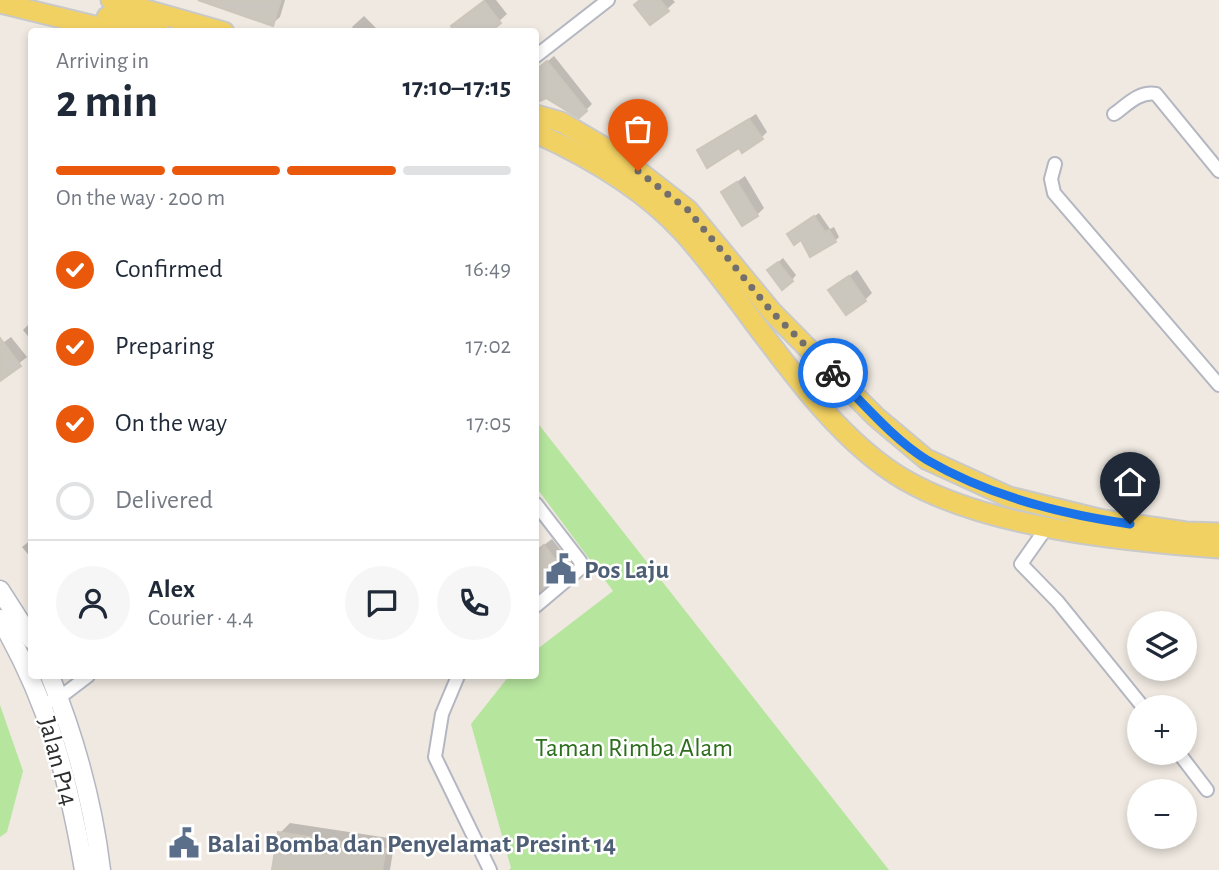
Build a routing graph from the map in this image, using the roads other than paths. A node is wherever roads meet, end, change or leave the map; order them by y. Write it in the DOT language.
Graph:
graph roads {
  1 [pos="43,0"];
  2 [pos="111,0"];
  3 [pos="120,0"];
  4 [pos="608,0"];
  5 [pos="0,3"];
  6 [pos="148,10"];
  7 [pos="103,28"];
  8 [pos="145,28"];
  9 [pos="210,28"];
  10 [pos="539,54"];
  11 [pos="1114,114"];
  12 [pos="539,116"];
  13 [pos="539,135"];
  14 [pos="1055,164"];
  15 [pos="1219,171"];
  16 [pos="1219,385"];
  17 [pos="876,417"];
  18 [pos="848,437"];
  19 [pos="926,459"];
  20 [pos="903,479"];
  21 [pos="539,508"];
  22 [pos="1047,527"];
  23 [pos="1219,533"];
  24 [pos="1219,548"];
  25 [pos="0,590"];
  26 [pos="539,605"];
  27 [pos="0,619"];
  28 [pos="28,634"];
  29 [pos="28,664"];
  30 [pos="37,679"];
  31 [pos="50,679"];
  32 [pos="84,679"];
  33 [pos="457,679"];
  34 [pos="1133,695"];
  35 [pos="51,701"];
  36 [pos="1188,765"];
  37 [pos="1207,790"];
  38 [pos="84,870"];
  39 [pos="101,870"];
  40 [pos="490,870"];
  1 -- 8 [label="main road"];
  2 -- 6 [label="main road"];
  3 -- 6 [label="main road"];
  4 -- 10 [label="street"];
  5 -- 7 [label="main road"];
  6 -- 9 [label="main road"];
  11 -- 15 [label="street"];
  12 -- 17 [label="main road"];
  13 -- 18 [label="main road"];
  14 -- 16 [label="street"];
  17 -- 18 [label="main road"];
  17 -- 19 [label="main road"];
  18 -- 20 [label="main road"];
  19 -- 20 [label="main road"];
  19 -- 23 [label="main road"];
  20 -- 22 [label="main road"];
  21 -- 26 [label="street"];
  22 -- 24 [label="main road"];
  22 -- 34 [label="street"];
  25 -- 28 [label="main road"];
  27 -- 29 [label="main road, Jalan P14"];
  30 -- 35 [label="main road, Jalan P14"];
  31 -- 35 [label="main road, Jalan P14"];
  32 -- 35 [label="street"];
  33 -- 40 [label="street"];
  35 -- 38 [label="main road, Jalan P14"];
  35 -- 39 [label="main road, Jalan P14"];
  36 -- 37 [label="street"];
}
